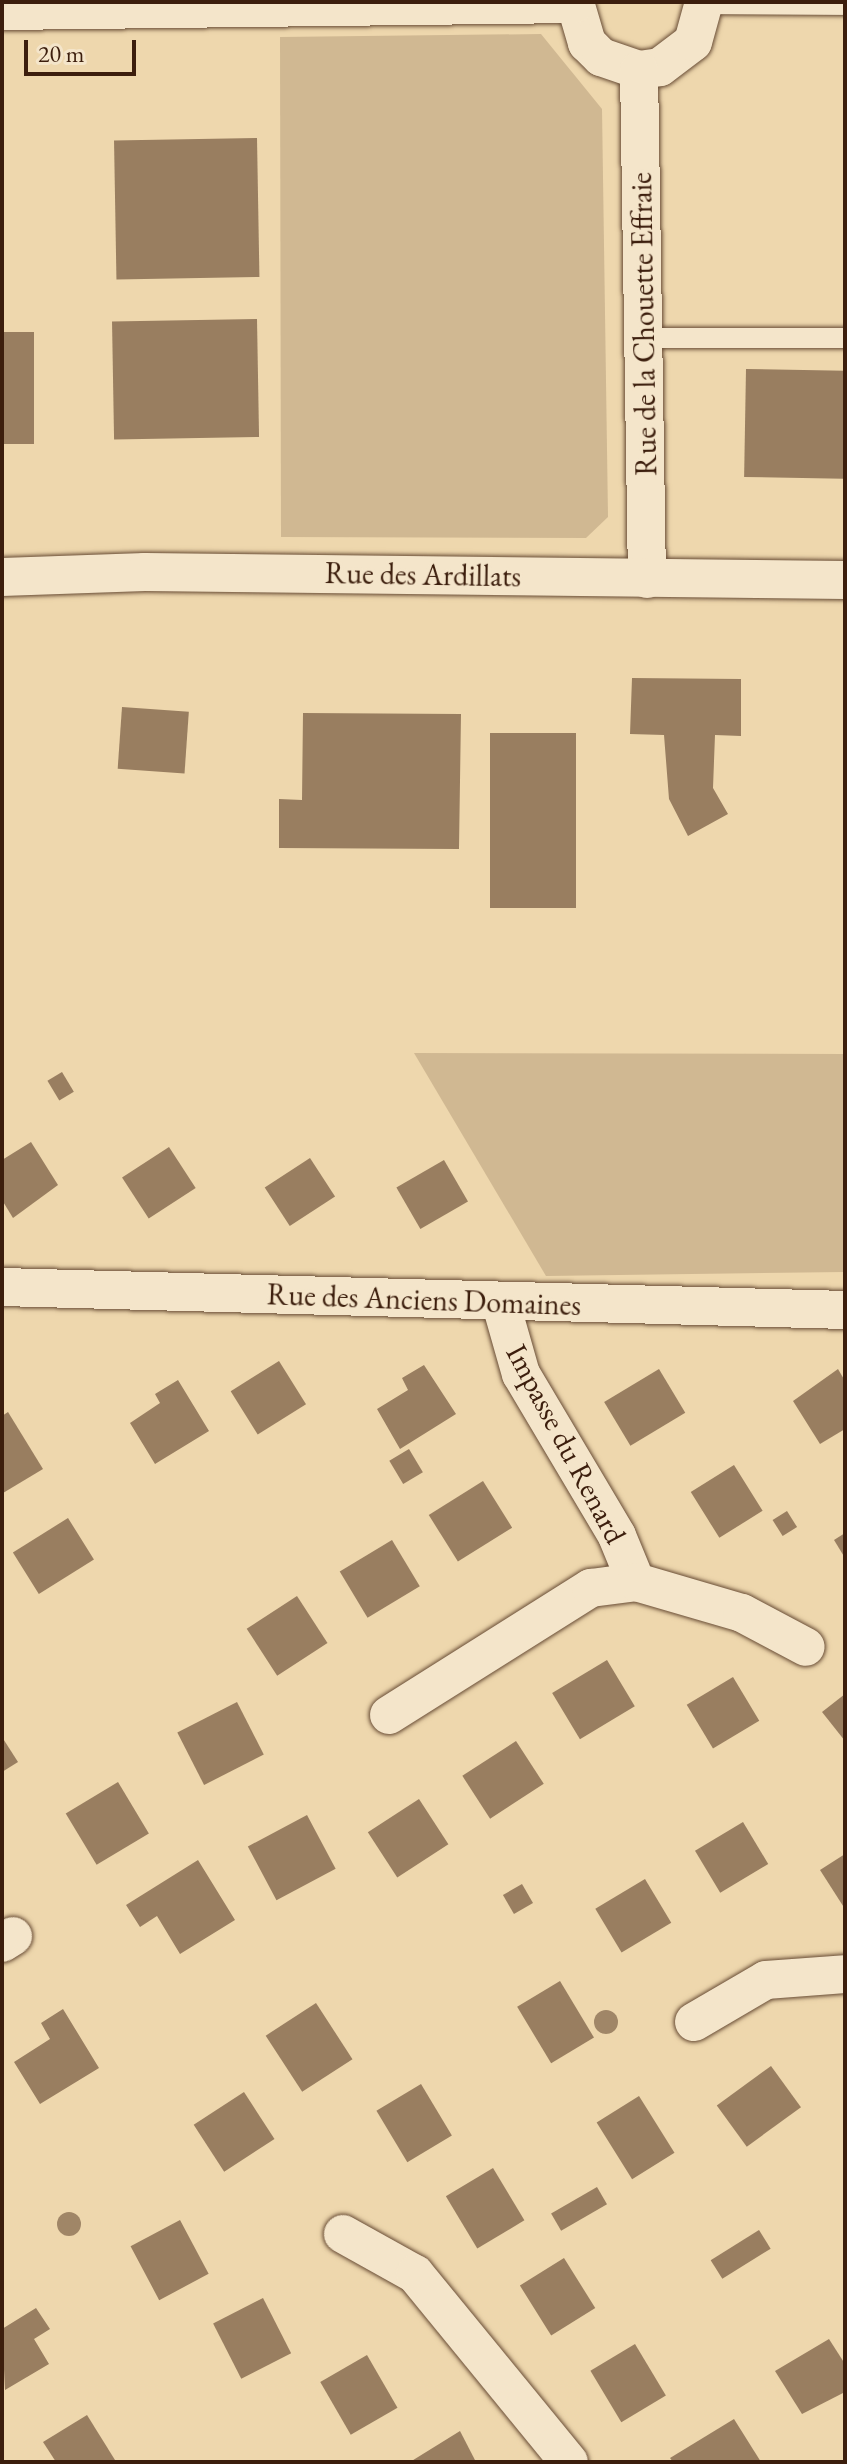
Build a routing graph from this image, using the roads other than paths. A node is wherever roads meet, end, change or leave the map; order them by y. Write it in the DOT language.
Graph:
graph roads {
  1 [pos="575,3"];
  2 [pos="704,3"];
  3 [pos="845,5"];
  4 [pos="2,11"];
  5 [pos="639,70"];
  6 [pos="645,338"];
  7 [pos="845,338"];
  8 [pos="2,577"];
  9 [pos="647,579"];
  10 [pos="845,580"];
  11 [pos="2,1287"];
  12 [pos="501,1304"];
  13 [pos="845,1310"];
  14 [pos="636,1582"];
  15 [pos="806,1647"];
  16 [pos="389,1715"];
  17 [pos="845,1974"];
  18 [pos="694,2022"];
  19 [pos="343,2234"];
  20 [pos="569,2462"];
  1 -- 4 [label="street"];
  1 -- 5 [label="street"];
  2 -- 3 [label="lane"];
  2 -- 5 [label="street"];
  5 -- 6 [label="street, Rue de la Chouette Effraie"];
  6 -- 7 [label="lane"];
  6 -- 9 [label="street, Rue de la Chouette Effraie"];
  8 -- 9 [label="street, Rue des Ardillats"];
  9 -- 10 [label="street, Rue des Ardillats"];
  11 -- 12 [label="street, Rue des Anciens Domaines"];
  12 -- 13 [label="street, Rue des Anciens Domaines"];
  12 -- 14 [label="street, Impasse du Renard"];
  14 -- 15 [label="street, Impasse du Renard"];
  14 -- 16 [label="street, Impasse du Renard"];
  17 -- 18 [label="street"];
  19 -- 20 [label="street"];
}
